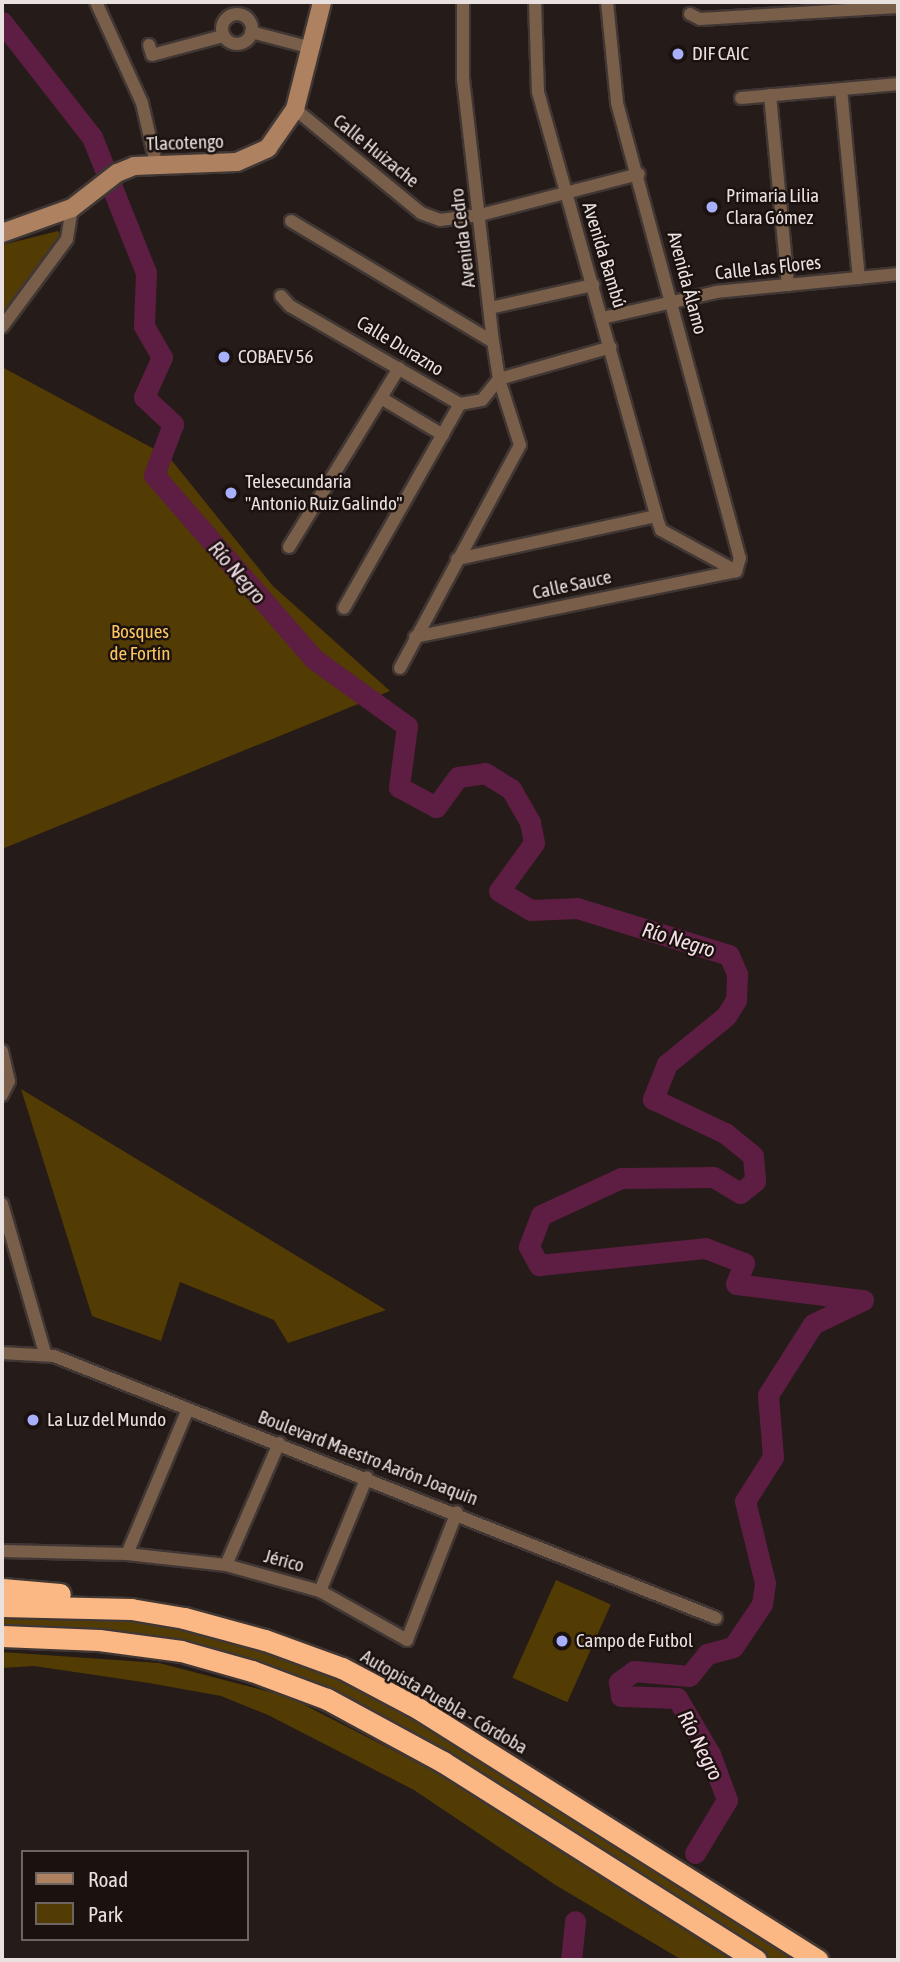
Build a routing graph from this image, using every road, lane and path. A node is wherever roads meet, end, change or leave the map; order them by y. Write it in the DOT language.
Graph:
graph roads {
  1 [pos="96,2"];
  2 [pos="228,2"];
  3 [pos="322,2"];
  4 [pos="464,2"];
  5 [pos="535,2"];
  6 [pos="607,2"];
  7 [pos="898,6"];
  8 [pos="690,14"];
  9 [pos="231,15"];
  10 [pos="251,32"];
  11 [pos="223,36"];
  12 [pos="149,45"];
  13 [pos="312,48"];
  14 [pos="898,85"];
  15 [pos="841,89"];
  16 [pos="770,95"];
  17 [pos="741,98"];
  18 [pos="295,110"];
  19 [pos="156,163"];
  20 [pos="639,174"];
  21 [pos="565,193"];
  22 [pos="72,208"];
  23 [pos="480,215"];
  24 [pos="291,221"];
  25 [pos="2,233"];
  26 [pos="898,274"];
  27 [pos="859,278"];
  28 [pos="593,285"];
  29 [pos="788,285"];
  30 [pos="281,296"];
  31 [pos="671,301"];
  32 [pos="490,308"];
  33 [pos="602,318"];
  34 [pos="2,327"];
  35 [pos="493,342"];
  36 [pos="611,347"];
  37 [pos="399,368"];
  38 [pos="499,379"];
  39 [pos="380,398"];
  40 [pos="460,404"];
  41 [pos="443,435"];
  42 [pos="656,516"];
  43 [pos="289,547"];
  44 [pos="457,559"];
  45 [pos="736,571"];
  46 [pos="344,608"];
  47 [pos="415,637"];
  48 [pos="400,668"];
  49 [pos="2,1051"];
  50 [pos="2,1095"];
  51 [pos="2,1204"];
  52 [pos="2,1353"];
  53 [pos="46,1353"];
  54 [pos="188,1409"];
  55 [pos="279,1443"];
  56 [pos="367,1477"];
  57 [pos="457,1512"];
  58 [pos="2,1551"];
  59 [pos="127,1554"];
  60 [pos="226,1565"];
  61 [pos="2,1589"];
  62 [pos="320,1591"];
  63 [pos="2,1606"];
  64 [pos="131,1609"];
  65 [pos="716,1618"];
  66 [pos="2,1636"];
  67 [pos="757,1960"];
  68 [pos="818,1960"];
  1 -- 19 [label="street"];
  2 -- 9 [label="street"];
  3 -- 13 [label="street, Tlacotengo"];
  4 -- 23 [label="street, Avenida Cedro"];
  5 -- 21 [label="street, Avenida Bambú"];
  6 -- 20 [label="street, Avenida Álamo"];
  7 -- 8 [label="street"];
  9 -- 10 [label="street"];
  9 -- 11 [label="street"];
  10 -- 11 [label="street"];
  10 -- 13 [label="street"];
  11 -- 12 [label="street"];
  13 -- 18 [label="street, Tlacotengo"];
  14 -- 15 [label="street"];
  15 -- 16 [label="street"];
  15 -- 27 [label="street"];
  16 -- 17 [label="street"];
  16 -- 29 [label="street"];
  18 -- 19 [label="street, Tlacotengo"];
  18 -- 23 [label="street, Calle Huizache"];
  19 -- 22 [label="street, Tlacotengo"];
  20 -- 21 [label="street, Calle Huizache"];
  20 -- 31 [label="street, Avenida Álamo"];
  21 -- 23 [label="street, Calle Huizache"];
  21 -- 28 [label="street, Avenida Bambú"];
  22 -- 25 [label="street, Tlacotengo"];
  22 -- 34 [label="street"];
  23 -- 32 [label="street, Avenida Cedro"];
  24 -- 35 [label="street"];
  26 -- 27 [label="street, Calle Las Flores"];
  27 -- 29 [label="street, Calle Las Flores"];
  28 -- 32 [label="street"];
  28 -- 33 [label="street, Avenida Bambú"];
  29 -- 31 [label="street, Calle Las Flores"];
  30 -- 37 [label="street, Calle Durazno"];
  31 -- 33 [label="street, Calle Las Flores"];
  31 -- 45 [label="street, Avenida Álamo"];
  32 -- 35 [label="street, Avenida Cedro"];
  33 -- 36 [label="street, Avenida Bambú"];
  35 -- 38 [label="street, Avenida Cedro"];
  36 -- 38 [label="street"];
  36 -- 42 [label="street, Avenida Bambú"];
  37 -- 39 [label="street"];
  37 -- 40 [label="street, Calle Durazno"];
  38 -- 40 [label="street"];
  38 -- 44 [label="street, Avenida Cedro"];
  39 -- 41 [label="street"];
  39 -- 43 [label="street"];
  40 -- 41 [label="street"];
  41 -- 46 [label="street"];
  42 -- 44 [label="street"];
  42 -- 45 [label="street"];
  44 -- 47 [label="street"];
  45 -- 47 [label="street, Calle Sauce"];
  47 -- 48 [label="street"];
  49 -- 50 [label="street"];
  51 -- 53 [label="street"];
  52 -- 53 [label="street, Boulevard Maestro Aarón Joaquín"];
  53 -- 54 [label="street, Boulevard Maestro Aarón Joaquín"];
  54 -- 55 [label="street, Boulevard Maestro Aarón Joaquín"];
  54 -- 59 [label="street"];
  55 -- 56 [label="street, Boulevard Maestro Aarón Joaquín"];
  55 -- 60 [label="street"];
  56 -- 57 [label="street, Boulevard Maestro Aarón Joaquín"];
  56 -- 62 [label="street"];
  57 -- 62 [label="street, Jérico"];
  57 -- 65 [label="street, Boulevard Maestro Aarón Joaquín"];
  58 -- 59 [label="street, Jérico"];
  59 -- 60 [label="street, Jérico"];
  60 -- 62 [label="street, Jérico"];
  61 -- 64 [label="highway"];
  63 -- 64 [label="highway, Autopista Puebla - Córdoba"];
  64 -- 68 [label="highway, Autopista Puebla - Córdoba"];
  66 -- 67 [label="highway"];
}
